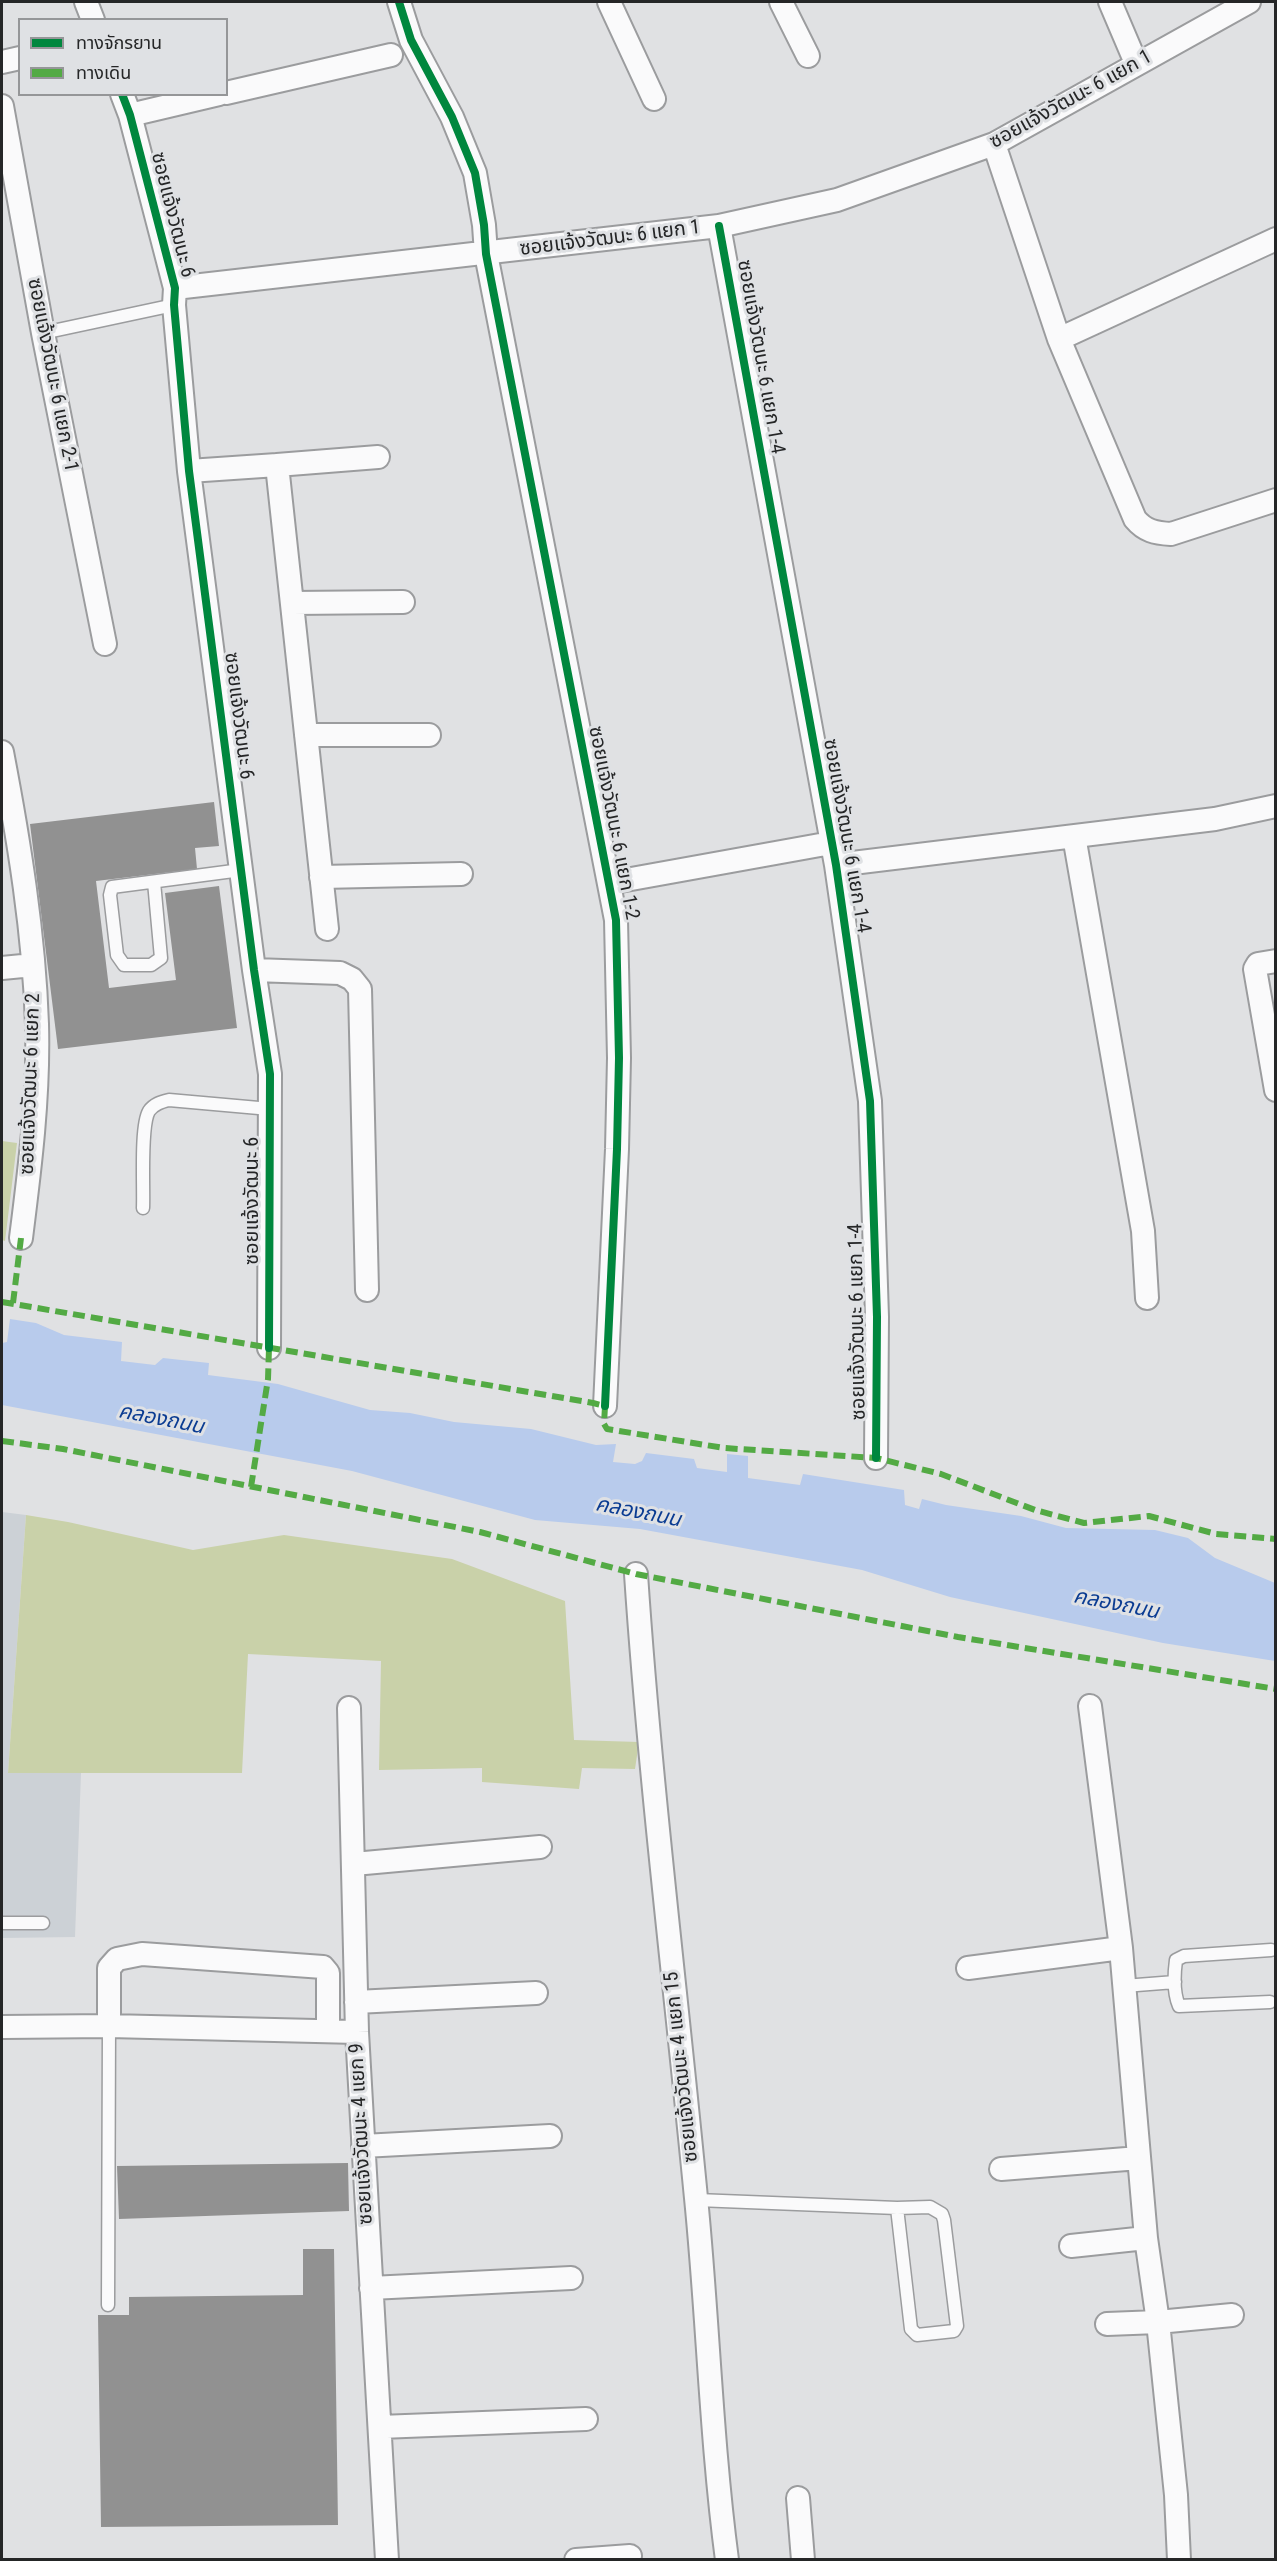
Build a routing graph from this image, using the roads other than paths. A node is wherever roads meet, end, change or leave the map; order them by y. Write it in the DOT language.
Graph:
graph roads {
  1 [pos="86,2"];
  2 [pos="399,2"];
  3 [pos="609,2"];
  4 [pos="781,2"];
  5 [pos="1110,2"];
  6 [pos="1249,2"];
  7 [pos="92,18"];
  8 [pos="391,55"];
  9 [pos="808,56"];
  10 [pos="18,58"];
  11 [pos="2,62"];
  12 [pos="1136,63"];
  13 [pos="228,93"];
  14 [pos="202,96"];
  15 [pos="654,99"];
  16 [pos="126,105"];
  17 [pos="2,106"];
  18 [pos="994,144"];
  19 [pos="720,226"];
  20 [pos="1275,239"];
  21 [pos="486,254"];
  22 [pos="174,296"];
  23 [pos="44,333"];
  24 [pos="1059,339"];
  25 [pos="378,457"];
  26 [pos="277,465"];
  27 [pos="189,471"];
  28 [pos="1275,500"];
  29 [pos="403,602"];
  30 [pos="292,603"];
  31 [pos="105,644"];
  32 [pos="306,735"];
  33 [pos="429,735"];
  34 [pos="2,752"];
  35 [pos="1275,806"];
  36 [pos="1074,836"];
  37 [pos="831,843"];
  38 [pos="836,865"];
  39 [pos="241,870"];
  40 [pos="461,874"];
  41 [pos="321,877"];
  42 [pos="154,882"];
  43 [pos="609,883"];
  44 [pos="327,929"];
  45 [pos="1275,961"];
  46 [pos="33,965"];
  47 [pos="2,968"];
  48 [pos="254,970"];
  49 [pos="1273,1057"];
  50 [pos="1275,1090"];
  51 [pos="270,1109"];
  52 [pos="143,1208"];
  53 [pos="21,1238"];
  54 [pos="367,1290"];
  55 [pos="1147,1298"];
  56 [pos="269,1348"];
  57 [pos="605,1406"];
  58 [pos="876,1458"];
  59 [pos="636,1574"];
  60 [pos="1090,1706"];
  61 [pos="349,1707"];
  62 [pos="540,1847"];
  63 [pos="354,1864"];
  64 [pos="2,1923"];
  65 [pos="43,1923"];
  66 [pos="1121,1948"];
  67 [pos="1270,1950"];
  68 [pos="968,1968"];
  69 [pos="1175,1982"];
  70 [pos="1124,1986"];
  71 [pos="536,1993"];
  72 [pos="356,2002"];
  73 [pos="1270,2002"];
  74 [pos="109,2026"];
  75 [pos="2,2028"];
  76 [pos="328,2030"];
  77 [pos="357,2032"];
  78 [pos="550,2136"];
  79 [pos="363,2146"];
  80 [pos="1139,2158"];
  81 [pos="1001,2169"];
  82 [pos="697,2200"];
  83 [pos="897,2208"];
  84 [pos="1146,2238"];
  85 [pos="1071,2246"];
  86 [pos="571,2278"];
  87 [pos="371,2288"];
  88 [pos="108,2305"];
  89 [pos="1232,2315"];
  90 [pos="1158,2322"];
  91 [pos="1107,2324"];
  92 [pos="586,2419"];
  93 [pos="380,2427"];
  94 [pos="798,2498"];
  95 [pos="630,2556"];
  96 [pos="387,2559"];
  97 [pos="576,2559"];
  98 [pos="727,2559"];
  99 [pos="803,2559"];
  100 [pos="1179,2559"];
  1 -- 7 [label="street"];
  2 -- 21 [label="street, ซอยแจ้งวัฒนะ 6 แยก 1-2"];
  3 -- 15 [label="street"];
  4 -- 9 [label="street"];
  5 -- 12 [label="street"];
  6 -- 12 [label="street, ซอยแจ้งวัฒนะ 6 แยก 1"];
  8 -- 13 [label="street"];
  10 -- 11 [label="street"];
  12 -- 18 [label="street, ซอยแจ้งวัฒนะ 6 แยก 1"];
  14 -- 16 [label="street"];
  16 -- 22 [label="street, ซอยแจ้งวัฒนะ 6"];
  17 -- 23 [label="street, ซอยแจ้งวัฒนะ 6 แยก 2-1"];
  18 -- 19 [label="street, ซอยแจ้งวัฒนะ 6 แยก 1"];
  18 -- 24 [label="street"];
  19 -- 21 [label="street, ซอยแจ้งวัฒนะ 6 แยก 1"];
  19 -- 37 [label="street, ซอยแจ้งวัฒนะ 6 แยก 1-4"];
  20 -- 24 [label="street"];
  21 -- 22 [label="street, ซอยแจ้งวัฒนะ 6 แยก 1"];
  21 -- 43 [label="street, ซอยแจ้งวัฒนะ 6 แยก 1-2"];
  22 -- 23 [label="lane"];
  22 -- 27 [label="street, ซอยแจ้งวัฒนะ 6"];
  23 -- 31 [label="street, ซอยแจ้งวัฒนะ 6 แยก 2-1"];
  24 -- 28 [label="street"];
  25 -- 26 [label="street"];
  26 -- 27 [label="street"];
  26 -- 30 [label="street"];
  27 -- 39 [label="street, ซอยแจ้งวัฒนะ 6"];
  29 -- 30 [label="street"];
  30 -- 32 [label="street"];
  32 -- 33 [label="street"];
  32 -- 41 [label="street"];
  34 -- 46 [label="street, ซอยแจ้งวัฒนะ 6 แยก 2"];
  35 -- 36 [label="street"];
  36 -- 38 [label="street"];
  36 -- 55 [label="street"];
  37 -- 38 [label="street, ซอยแจ้งวัฒนะ 6 แยก 1-4"];
  37 -- 43 [label="street"];
  38 -- 58 [label="street, ซอยแจ้งวัฒนะ 6 แยก 1-4"];
  39 -- 42 [label="lane"];
  39 -- 48 [label="street, ซอยแจ้งวัฒนะ 6"];
  40 -- 41 [label="street"];
  41 -- 44 [label="street"];
  42 -- 42 [label="lane"];
  43 -- 57 [label="street, ซอยแจ้งวัฒนะ 6 แยก 1-2"];
  45 -- 49 [label="street"];
  46 -- 47 [label="street"];
  46 -- 53 [label="street, ซอยแจ้งวัฒนะ 6 แยก 2"];
  48 -- 51 [label="street, ซอยแจ้งวัฒนะ 6"];
  48 -- 54 [label="street"];
  49 -- 50 [label="street"];
  51 -- 52 [label="lane"];
  51 -- 56 [label="street, ซอยแจ้งวัฒนะ 6"];
  59 -- 82 [label="street, ซอยแจ้งวัฒนะ 4 แยก 15"];
  60 -- 66 [label="street"];
  61 -- 63 [label="street, ซอยแจ้งวัฒนะ 4 แยก 9"];
  62 -- 63 [label="street"];
  63 -- 72 [label="street, ซอยแจ้งวัฒนะ 4 แยก 9"];
  64 -- 65 [label="lane"];
  66 -- 68 [label="street"];
  66 -- 70 [label="street"];
  67 -- 69 [label="lane"];
  69 -- 70 [label="lane"];
  69 -- 73 [label="lane"];
  70 -- 80 [label="street"];
  71 -- 72 [label="street"];
  72 -- 77 [label="street, ซอยแจ้งวัฒนะ 4 แยก 9"];
  74 -- 75 [label="street"];
  74 -- 76 [label="street"];
  74 -- 76 [label="street"];
  74 -- 88 [label="lane"];
  76 -- 77 [label="street"];
  77 -- 79 [label="street, ซอยแจ้งวัฒนะ 4 แยก 9"];
  78 -- 79 [label="street"];
  79 -- 87 [label="street, ซอยแจ้งวัฒนะ 4 แยก 9"];
  80 -- 81 [label="street"];
  80 -- 84 [label="street"];
  82 -- 83 [label="lane"];
  82 -- 98 [label="street, ซอยแจ้งวัฒนะ 4 แยก 15"];
  83 -- 83 [label="lane"];
  84 -- 85 [label="street"];
  84 -- 90 [label="street"];
  86 -- 87 [label="street"];
  87 -- 93 [label="street, ซอยแจ้งวัฒนะ 4 แยก 9"];
  89 -- 90 [label="street"];
  90 -- 91 [label="street"];
  90 -- 100 [label="street"];
  92 -- 93 [label="street"];
  93 -- 96 [label="street, ซอยแจ้งวัฒนะ 4 แยก 9"];
  94 -- 99 [label="street"];
  95 -- 97 [label="street"];
}
